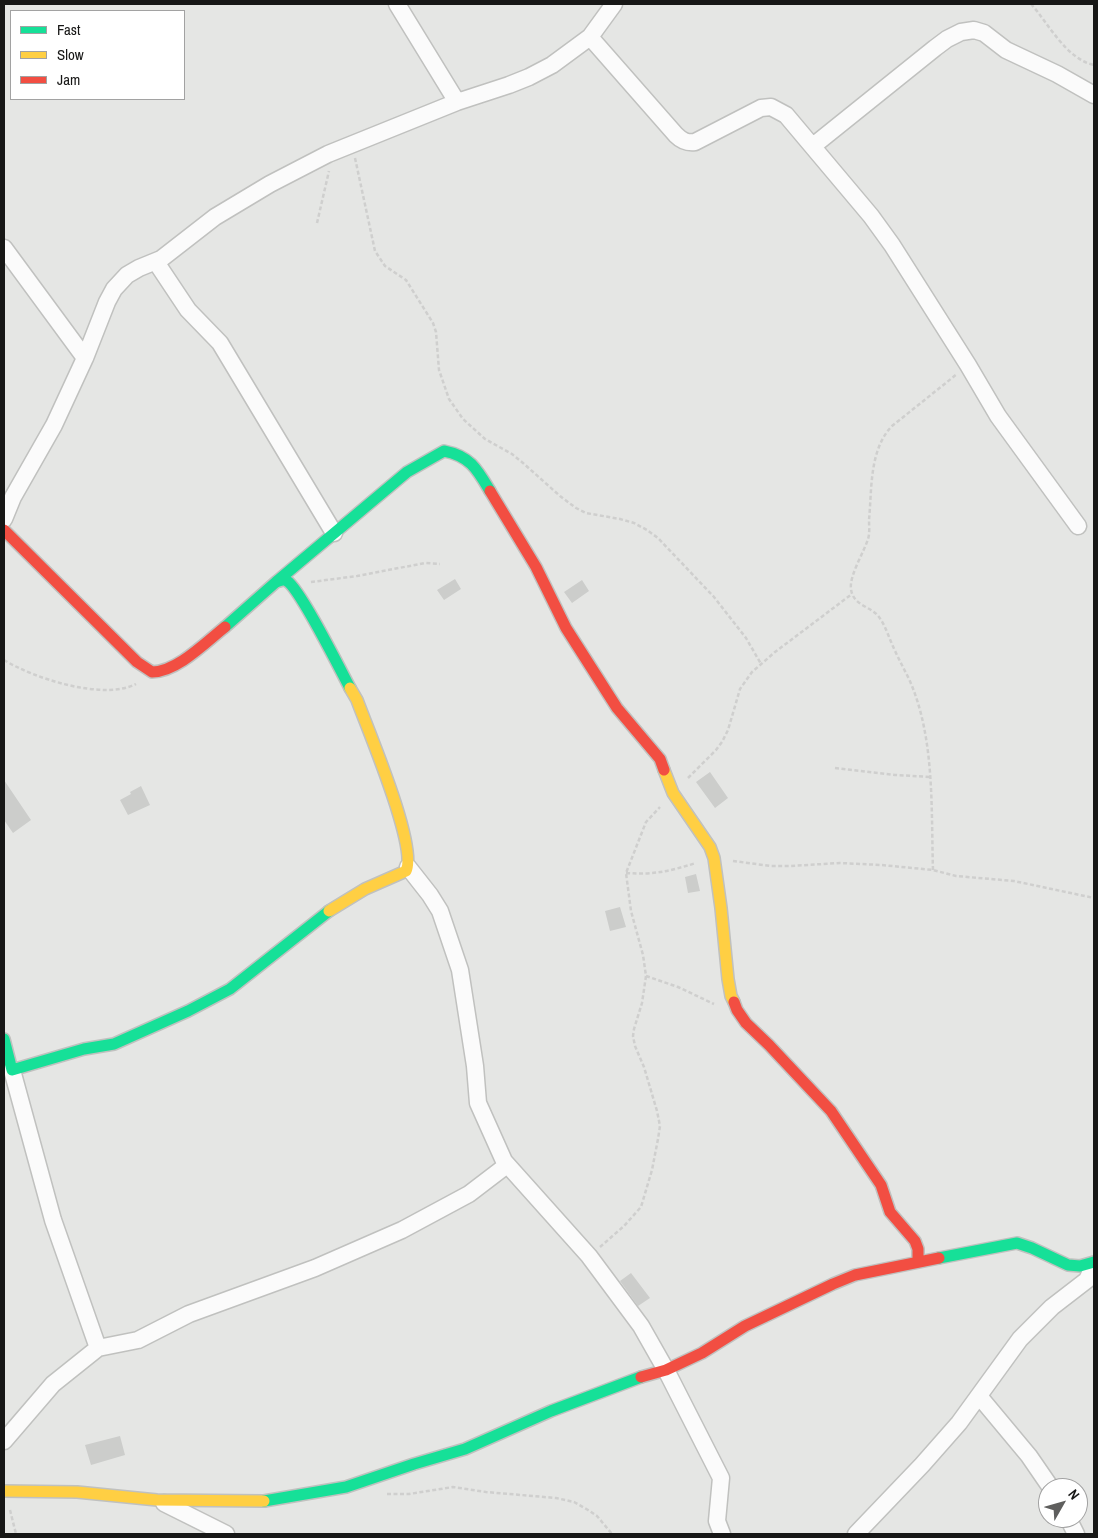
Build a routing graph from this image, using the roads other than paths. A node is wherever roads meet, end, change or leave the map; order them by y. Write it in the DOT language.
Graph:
graph roads {
  1 [pos="397,4"];
  2 [pos="614,4"];
  3 [pos="590,37"];
  4 [pos="1094,94"];
  5 [pos="457,102"];
  6 [pos="813,146"];
  7 [pos="4,248"];
  8 [pos="156,262"];
  9 [pos="85,358"];
  10 [pos="4,519"];
  11 [pos="1078,526"];
  12 [pos="4,530"];
  13 [pos="334,533"];
  14 [pos="276,582"];
  15 [pos="408,867"];
  16 [pos="4,1039"];
  17 [pos="12,1070"];
  18 [pos="507,1165"];
  19 [pos="918,1262"];
  20 [pos="1094,1264"];
  21 [pos="98,1348"];
  22 [pos="666,1370"];
  23 [pos="979,1396"];
  24 [pos="4,1441"];
  25 [pos="1044,1478"];
  26 [pos="4,1491"];
  27 [pos="157,1500"];
  28 [pos="226,1534"];
  29 [pos="722,1534"];
  30 [pos="856,1534"];
  1 -- 5 [label="street"];
  2 -- 3 [label="street"];
  3 -- 5 [label="street"];
  3 -- 6 [label="street"];
  4 -- 6 [label="street"];
  5 -- 8 [label="street"];
  6 -- 11 [label="street"];
  7 -- 9 [label="street"];
  8 -- 9 [label="street"];
  8 -- 13 [label="street"];
  9 -- 10 [label="street"];
  12 -- 14 [label="street"];
  13 -- 14 [label="street"];
  13 -- 19 [label="street"];
  14 -- 15 [label="street"];
  15 -- 17 [label="street"];
  15 -- 18 [label="street"];
  16 -- 17 [label="street"];
  17 -- 21 [label="street"];
  18 -- 21 [label="street"];
  18 -- 22 [label="street"];
  19 -- 20 [label="street"];
  19 -- 22 [label="street"];
  20 -- 23 [label="street"];
  21 -- 24 [label="street"];
  22 -- 27 [label="street"];
  22 -- 29 [label="street"];
  23 -- 25 [label="street"];
  23 -- 30 [label="street"];
  26 -- 27 [label="street"];
  27 -- 28 [label="street"];
}
